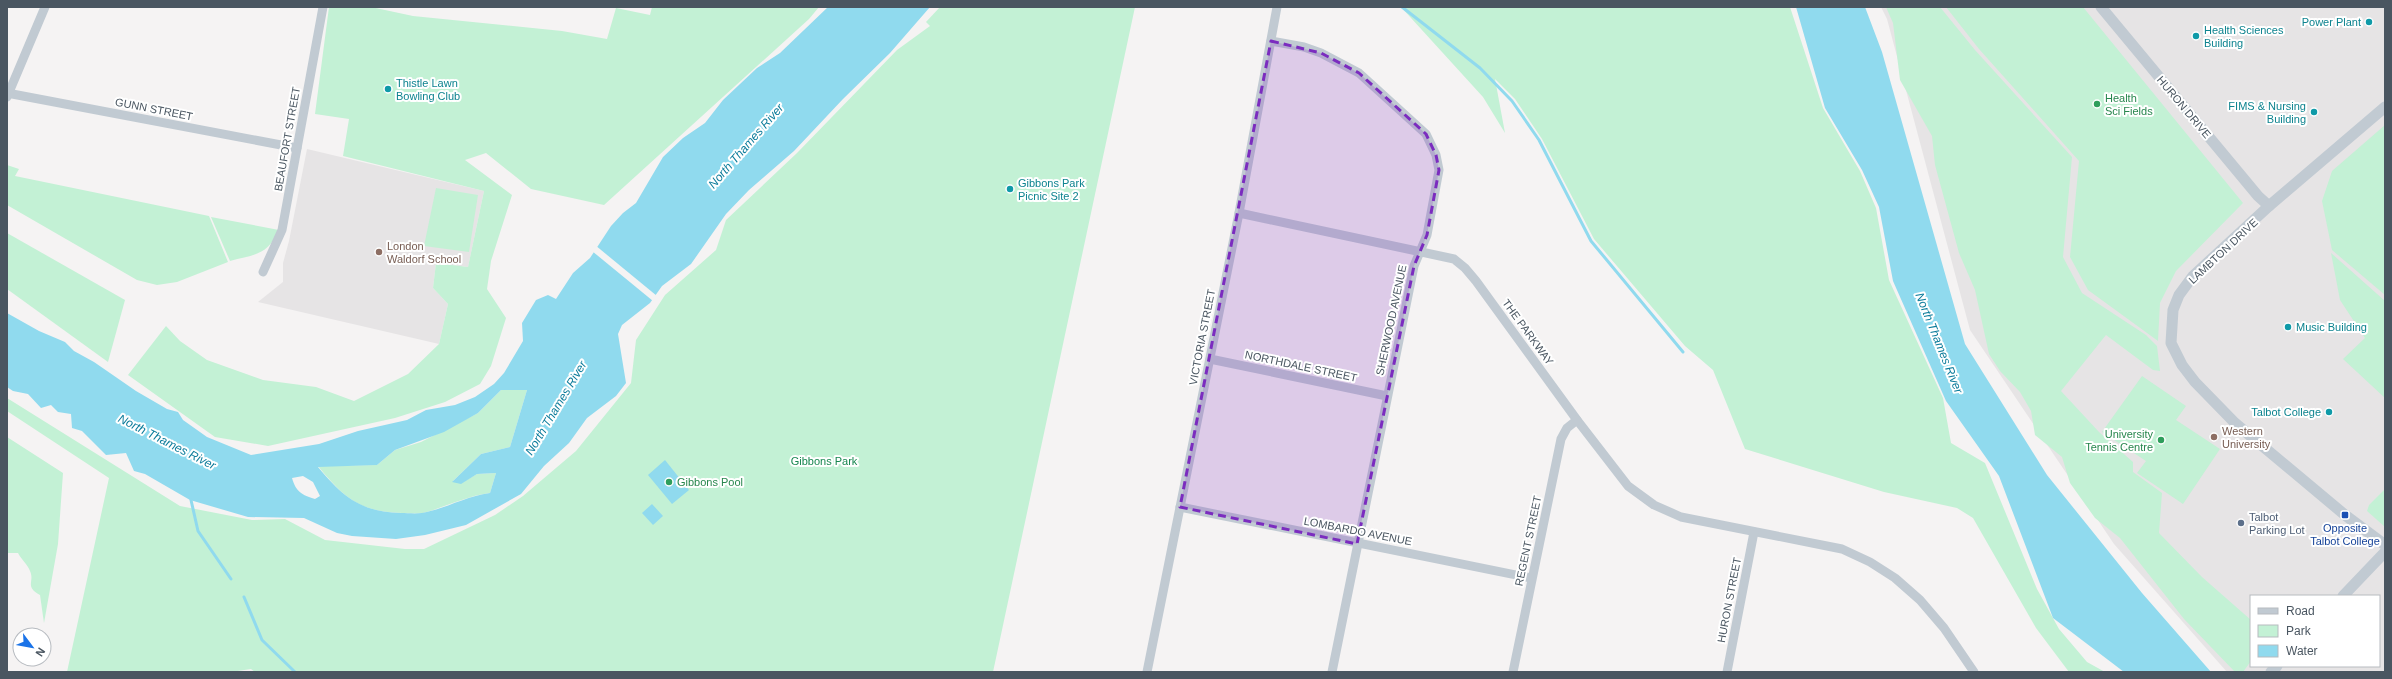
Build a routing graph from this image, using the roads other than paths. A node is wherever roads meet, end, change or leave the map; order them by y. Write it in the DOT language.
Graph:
graph roads {
  1 [pos="44,7"];
  2 [pos="323,7"];
  3 [pos="1277,7"];
  4 [pos="2101,7"];
  5 [pos="1270,41"];
  6 [pos="8,94"];
  7 [pos="2385,107"];
  8 [pos="297,148"];
  9 [pos="2269,206"];
  10 [pos="1239,213"];
  11 [pos="1420,250"];
  12 [pos="264,272"];
  13 [pos="1210,359"];
  14 [pos="1387,396"];
  15 [pos="1577,420"];
  16 [pos="1180,507"];
  17 [pos="1756,533"];
  18 [pos="1357,544"];
  19 [pos="2385,545"];
  20 [pos="2385,552"];
  21 [pos="1531,578"];
  22 [pos="2345,595"];
  23 [pos="1147,672"];
  24 [pos="1332,672"];
  25 [pos="1513,672"];
  26 [pos="1727,672"];
  27 [pos="1974,672"];
  1 -- 6 [label="street"];
  2 -- 8 [label="street, BEAUFORT STREET"];
  3 -- 5 [label="street, VICTORIA STREET"];
  4 -- 9 [label="street, HURON DRIVE"];
  5 -- 10 [label="street, VICTORIA STREET"];
  5 -- 11 [label="street, SHERWOOD AVENUE"];
  6 -- 8 [label="street, GUNN STREET"];
  7 -- 9 [label="street, LAMBTON DRIVE"];
  8 -- 12 [label="street, BEAUFORT STREET"];
  9 -- 19 [label="street, LAMBTON DRIVE"];
  10 -- 11 [label="street, THE PARKWAY"];
  10 -- 13 [label="street, VICTORIA STREET"];
  11 -- 14 [label="street, SHERWOOD AVENUE"];
  11 -- 15 [label="street, THE PARKWAY"];
  13 -- 14 [label="street, NORTHDALE STREET"];
  13 -- 16 [label="street, VICTORIA STREET"];
  14 -- 18 [label="street, SHERWOOD AVENUE"];
  15 -- 17 [label="street, THE PARKWAY"];
  15 -- 21 [label="street, REGENT STREET"];
  16 -- 18 [label="street, LOMBARDO AVENUE"];
  16 -- 23 [label="street, VICTORIA STREET"];
  17 -- 26 [label="street, HURON STREET"];
  17 -- 27 [label="street, THE PARKWAY"];
  18 -- 21 [label="street, LOMBARDO AVENUE"];
  18 -- 24 [label="street, SHERWOOD AVENUE"];
  20 -- 22 [label="street"];
  21 -- 25 [label="street, REGENT STREET"];
}
